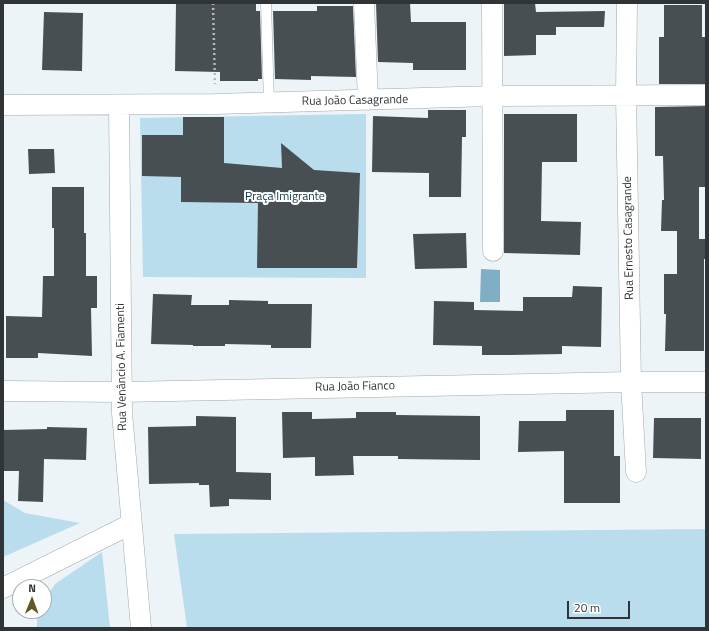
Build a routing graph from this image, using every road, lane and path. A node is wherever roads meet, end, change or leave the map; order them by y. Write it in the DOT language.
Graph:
graph roads {
  1 [pos="213,3"];
  2 [pos="266,3"];
  3 [pos="364,3"];
  4 [pos="492,3"];
  5 [pos="627,3"];
  6 [pos="706,95"];
  7 [pos="492,96"];
  8 [pos="626,96"];
  9 [pos="368,100"];
  10 [pos="269,103"];
  11 [pos="215,104"];
  12 [pos="3,105"];
  13 [pos="119,105"];
  14 [pos="493,251"];
  15 [pos="631,382"];
  16 [pos="706,382"];
  17 [pos="3,391"];
  18 [pos="121,392"];
  19 [pos="636,472"];
  20 [pos="131,524"];
  21 [pos="3,588"];
  22 [pos="141,628"];
  1 -- 11 [label="path"];
  2 -- 10 [label="lane"];
  3 -- 9 [label="street"];
  4 -- 7 [label="street"];
  5 -- 8 [label="street, Rua Ernesto Casagrande"];
  6 -- 8 [label="street, Rua João Casagrande"];
  7 -- 8 [label="street, Rua João Casagrande"];
  7 -- 9 [label="street, Rua João Casagrande"];
  7 -- 14 [label="street"];
  8 -- 15 [label="street, Rua Ernesto Casagrande"];
  9 -- 10 [label="street, Rua João Casagrande"];
  10 -- 11 [label="street, Rua João Casagrande"];
  11 -- 13 [label="street, Rua João Casagrande"];
  12 -- 13 [label="street, Rua João Casagrande"];
  13 -- 18 [label="street, Rua Venâncio A. Fiamenti"];
  15 -- 16 [label="street, Rua João Fianco"];
  15 -- 18 [label="street, Rua João Fianco"];
  15 -- 19 [label="street, Rua Ernesto Casagrande"];
  17 -- 18 [label="street, Rua João Fianco"];
  18 -- 20 [label="street, Rua Venâncio A. Fiamenti"];
  20 -- 21 [label="street"];
  20 -- 22 [label="street, Rua Venâncio A. Fiamenti"];
}
